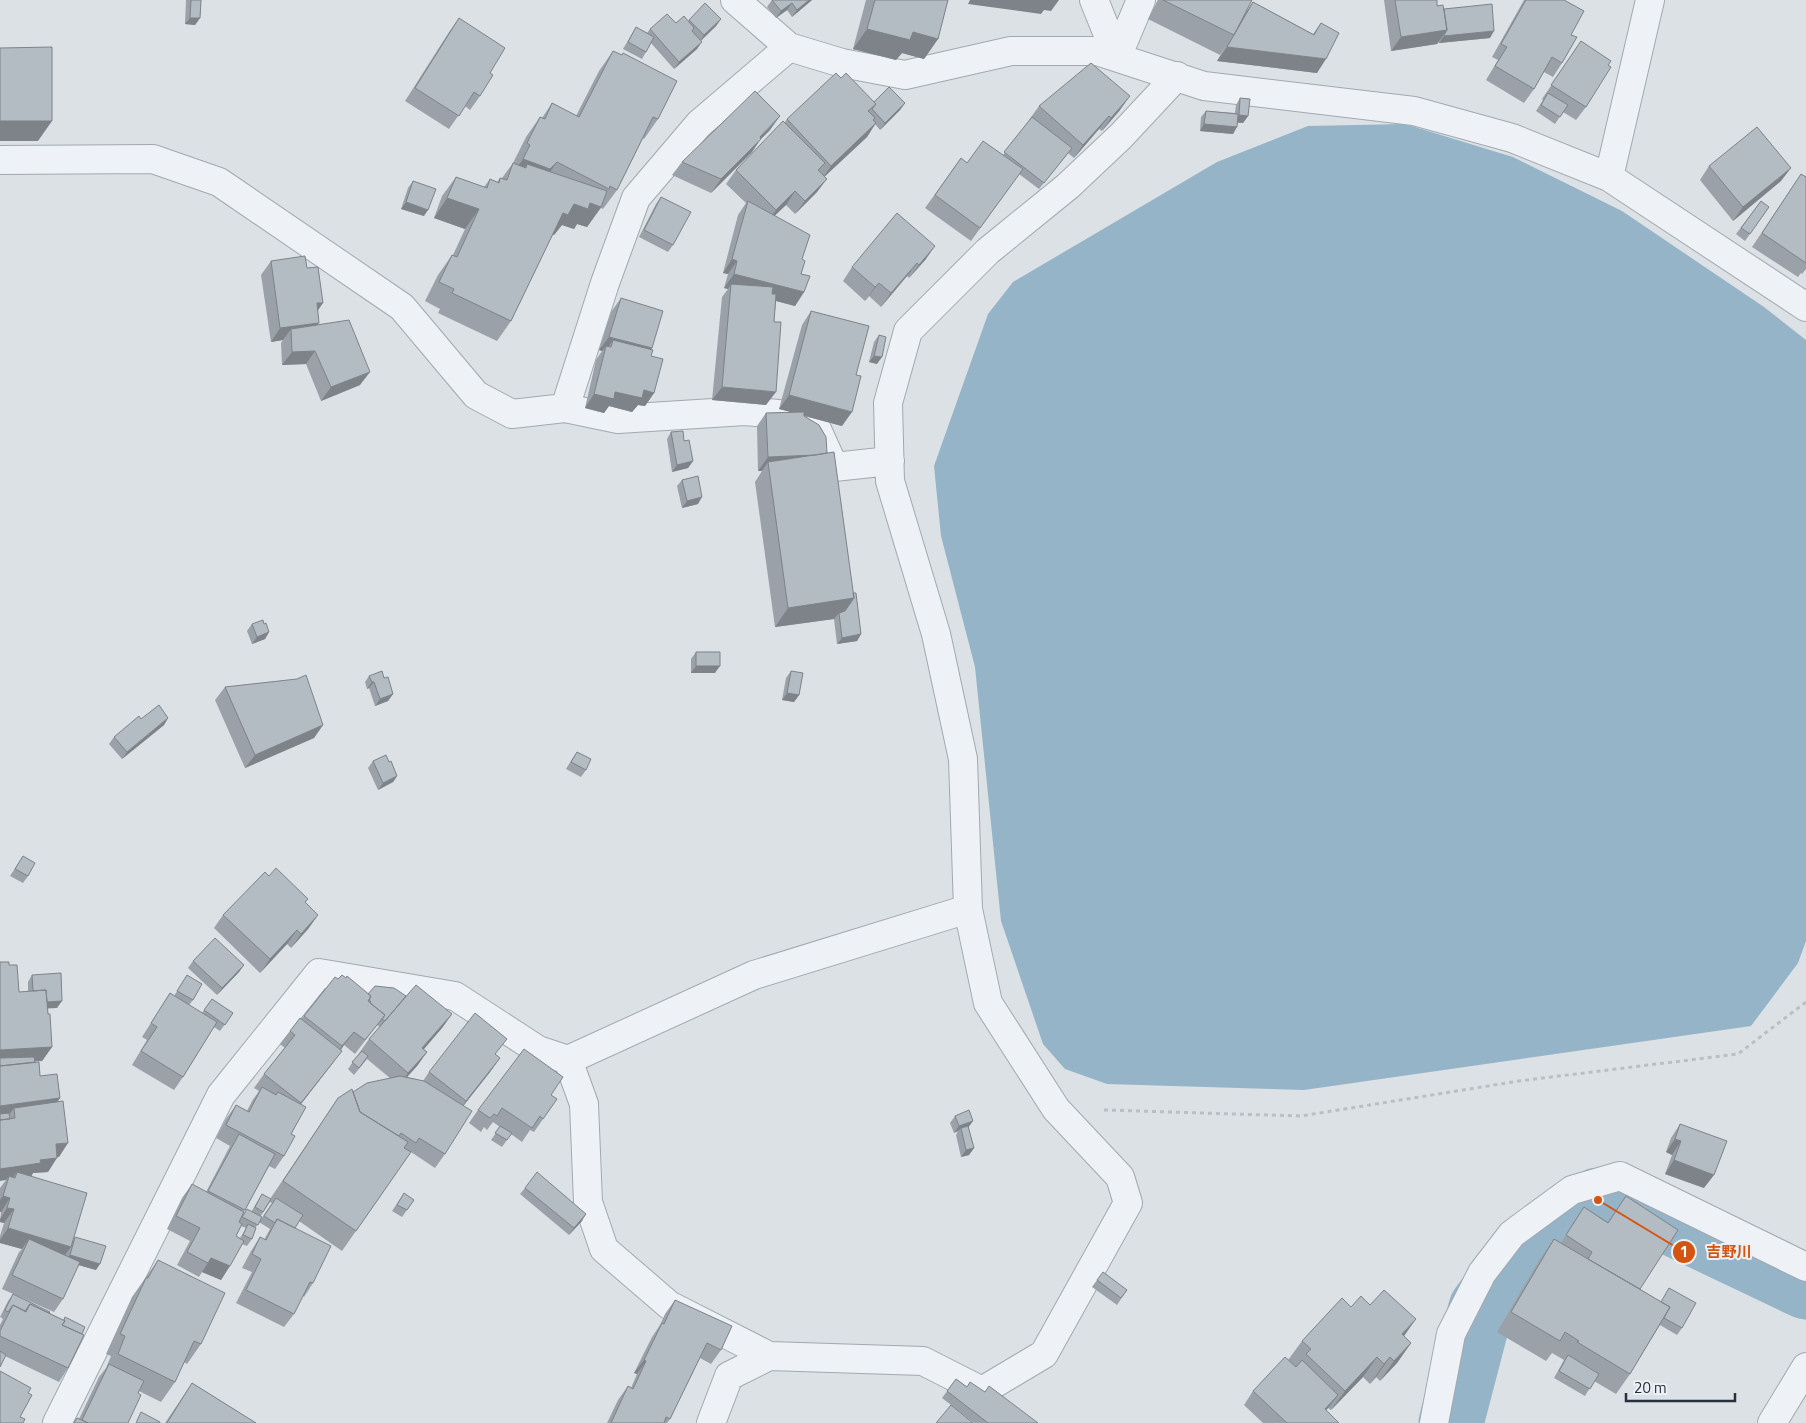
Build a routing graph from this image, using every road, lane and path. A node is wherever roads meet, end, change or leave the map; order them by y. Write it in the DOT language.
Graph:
graph roads {
  1 [pos="735,0"];
  2 [pos="1094,0"];
  3 [pos="1141,0"];
  4 [pos="1650,0"];
  5 [pos="789,47"];
  6 [pos="1117,57"];
  7 [pos="1177,76"];
  8 [pos="0,160"];
  9 [pos="1609,177"];
  10 [pos="1806,307"];
  11 [pos="565,408"];
  12 [pos="890,461"];
  13 [pos="968,909"];
  14 [pos="1806,1002"];
  15 [pos="568,1060"];
  16 [pos="1056,1109"];
  17 [pos="1806,1267"];
  18 [pos="769,1356"];
  19 [pos="1806,1367"];
  20 [pos="56,1423"];
  21 [pos="711,1423"];
  22 [pos="1434,1423"];
  23 [pos="1772,1423"];
  1 -- 5 [label="street"];
  2 -- 6 [label="street"];
  3 -- 6 [label="street"];
  4 -- 9 [label="street"];
  5 -- 6 [label="street"];
  5 -- 11 [label="street"];
  6 -- 7 [label="street"];
  7 -- 9 [label="street"];
  7 -- 12 [label="street"];
  8 -- 11 [label="street"];
  9 -- 10 [label="street"];
  11 -- 12 [label="street"];
  12 -- 13 [label="street"];
  13 -- 15 [label="street"];
  13 -- 16 [label="street"];
  14 -- 16 [label="path"];
  15 -- 18 [label="street"];
  15 -- 20 [label="street"];
  16 -- 18 [label="street"];
  17 -- 22 [label="street"];
  18 -- 21 [label="street"];
  19 -- 23 [label="street"];
}
